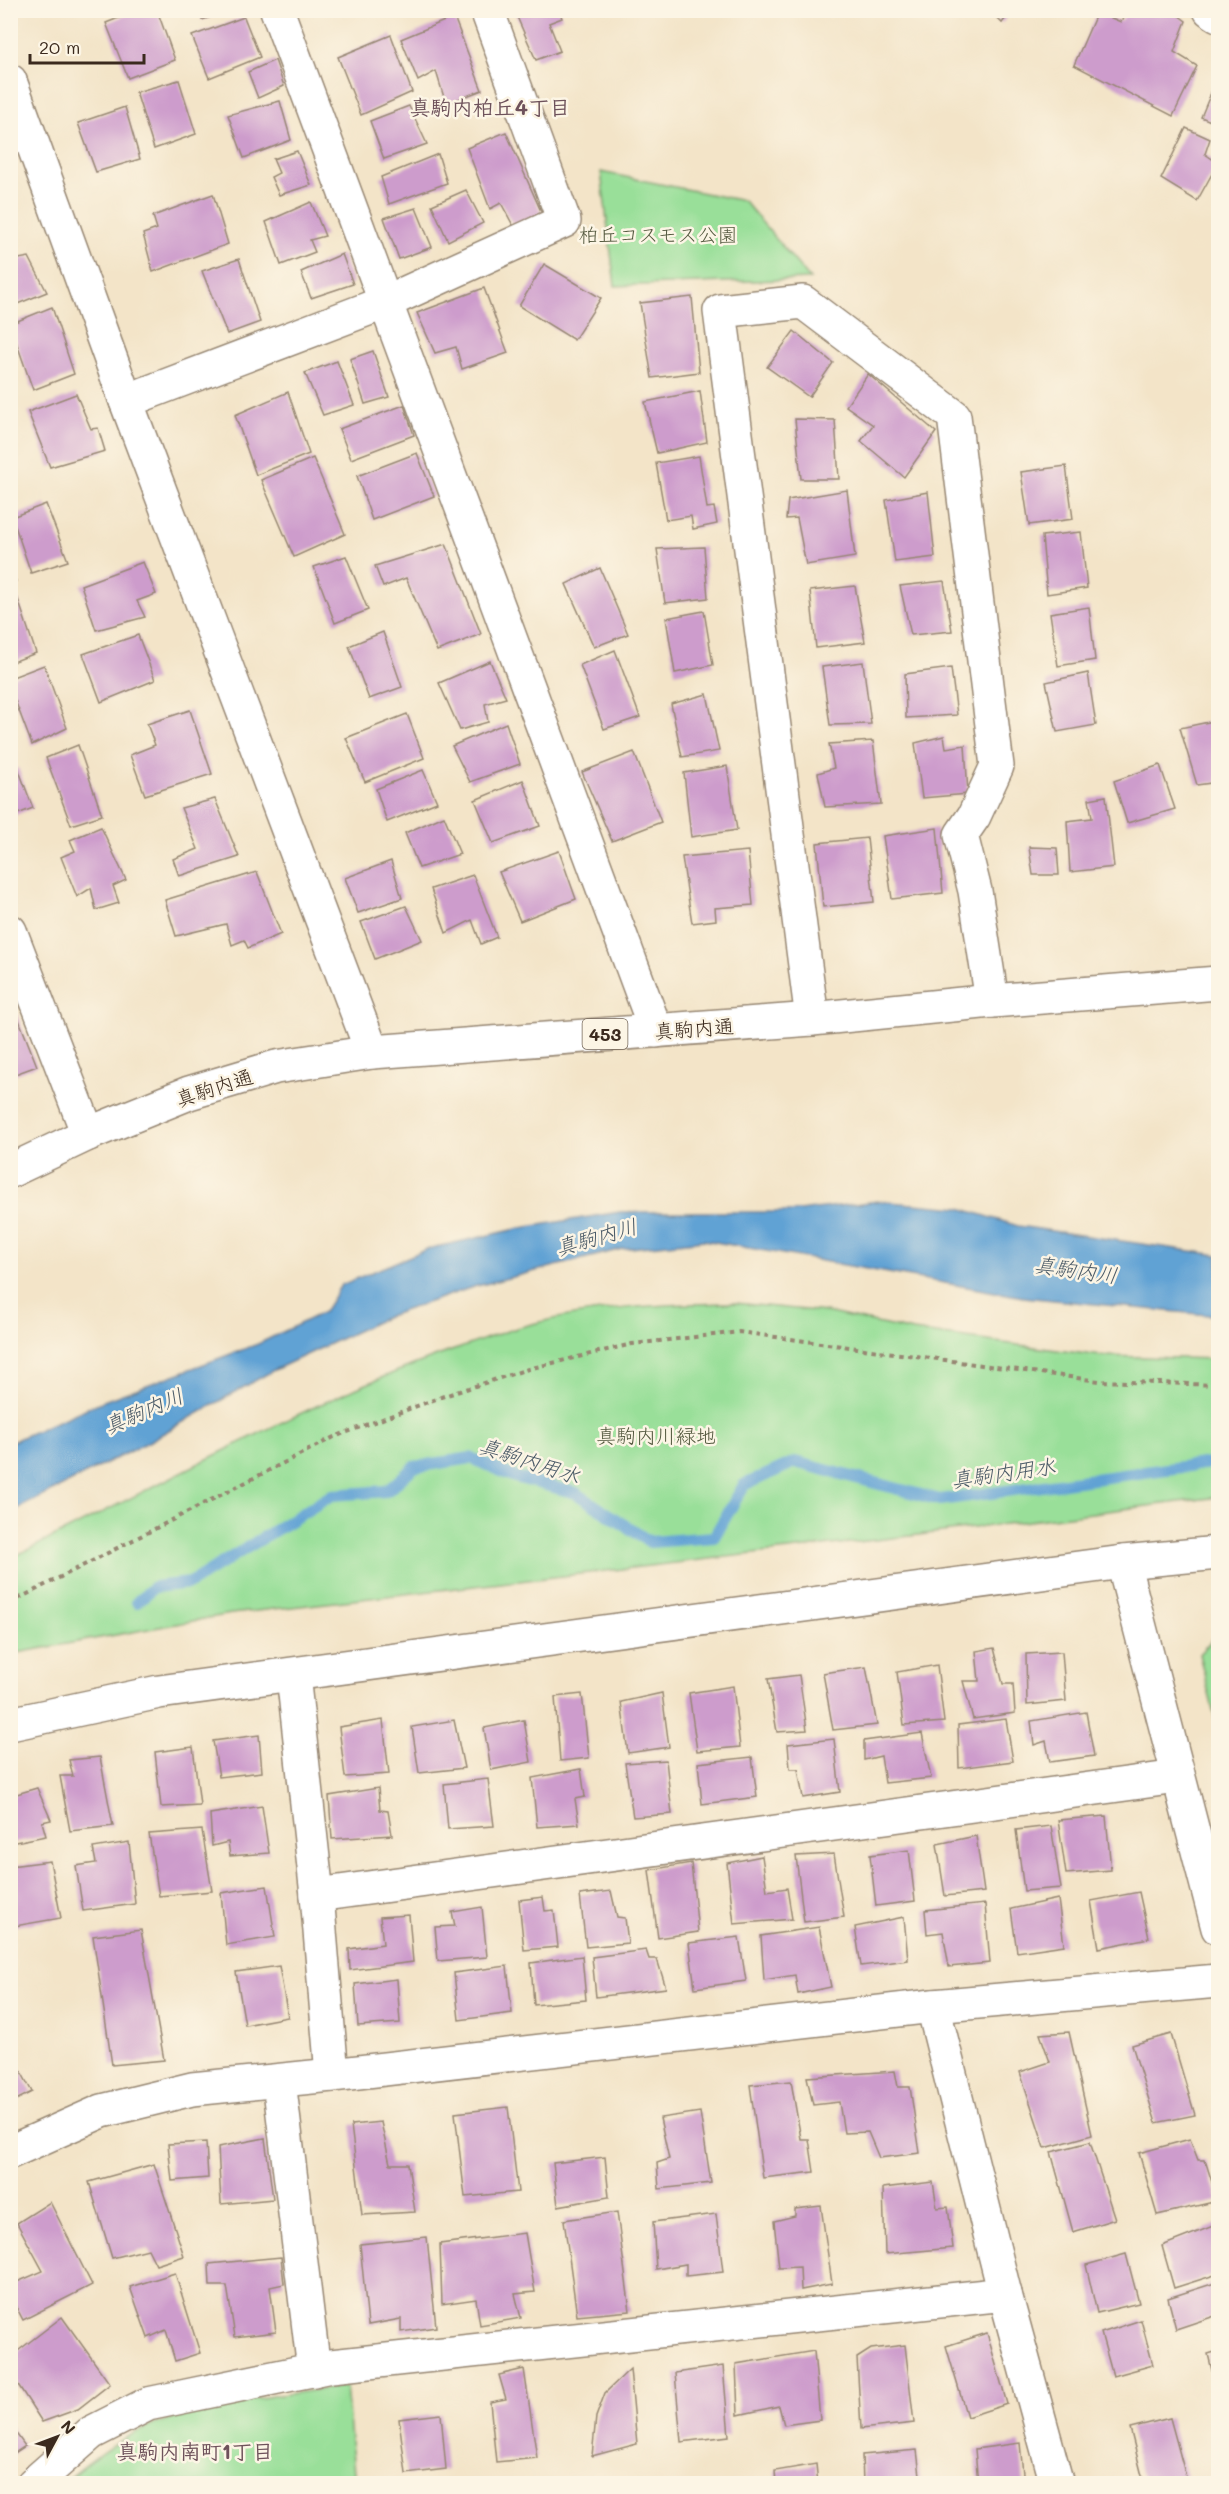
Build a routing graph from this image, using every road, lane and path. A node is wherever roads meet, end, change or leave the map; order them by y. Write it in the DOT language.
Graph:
graph roads {
  1 [pos="277,10"];
  2 [pos="487,10"];
  3 [pos="1210,10"];
  4 [pos="1218,15"];
  5 [pos="10,81"];
  6 [pos="386,302"];
  7 [pos="126,401"];
  8 [pos="10,931"];
  9 [pos="1218,983"];
  10 [pos="992,1001"];
  11 [pos="812,1019"];
  12 [pos="656,1031"];
  13 [pos="372,1052"];
  14 [pos="88,1134"];
  15 [pos="10,1171"];
  16 [pos="1218,1385"];
  17 [pos="1218,1552"];
  18 [pos="1123,1562"];
  19 [pos="10,1603"];
  20 [pos="293,1675"];
  21 [pos="10,1724"];
  22 [pos="1178,1777"];
  23 [pos="317,1895"];
  24 [pos="1218,1928"];
  25 [pos="1218,1981"];
  26 [pos="933,2006"];
  27 [pos="332,2075"];
  28 [pos="279,2081"];
  29 [pos="10,2152"];
  30 [pos="1005,2294"];
  31 [pos="314,2370"];
  32 [pos="33,2484"];
  33 [pos="1057,2484"];
  1 -- 6 [label="main road"];
  2 -- 6 [label="main road"];
  3 -- 4 [label="main road"];
  5 -- 7 [label="main road"];
  6 -- 7 [label="main road"];
  6 -- 12 [label="main road"];
  7 -- 13 [label="main road"];
  8 -- 14 [label="main road"];
  9 -- 10 [label="main road, 真駒内通 / 453"];
  10 -- 11 [label="main road, 真駒内通 / 453"];
  10 -- 11 [label="main road"];
  11 -- 12 [label="main road, 真駒内通 / 453"];
  12 -- 13 [label="main road, 真駒内通 / 453"];
  13 -- 14 [label="main road, 真駒内通 / 453"];
  14 -- 15 [label="main road, 真駒内通 / 453"];
  16 -- 19 [label="path"];
  17 -- 18 [label="main road"];
  18 -- 20 [label="main road"];
  18 -- 22 [label="main road"];
  20 -- 21 [label="main road"];
  20 -- 23 [label="main road"];
  22 -- 23 [label="main road"];
  22 -- 24 [label="main road"];
  23 -- 27 [label="main road"];
  25 -- 26 [label="main road"];
  26 -- 27 [label="main road"];
  26 -- 30 [label="main road"];
  27 -- 28 [label="main road"];
  28 -- 29 [label="main road"];
  28 -- 31 [label="main road"];
  30 -- 31 [label="main road"];
  30 -- 33 [label="main road"];
  31 -- 32 [label="main road"];
}
